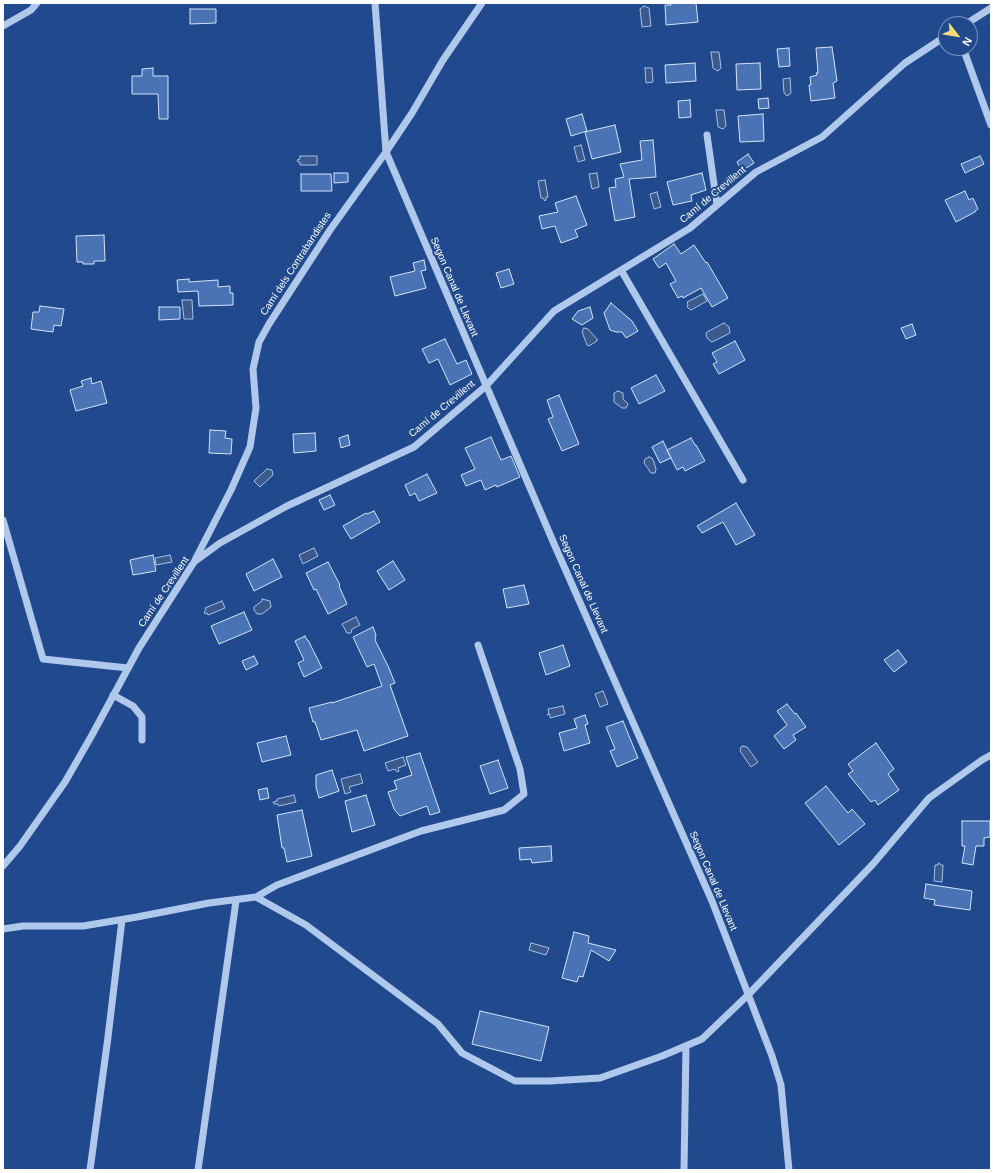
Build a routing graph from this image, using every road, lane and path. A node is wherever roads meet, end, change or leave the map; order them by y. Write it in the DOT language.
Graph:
graph roads {
  1 [pos="38,3"];
  2 [pos="375,3"];
  3 [pos="482,3"];
  4 [pos="991,8"];
  5 [pos="978,16"];
  6 [pos="3,26"];
  7 [pos="938,41"];
  8 [pos="967,56"];
  9 [pos="991,125"];
  10 [pos="707,135"];
  11 [pos="386,152"];
  12 [pos="717,205"];
  13 [pos="621,270"];
  14 [pos="486,386"];
  15 [pos="743,480"];
  16 [pos="3,520"];
  17 [pos="194,562"];
  18 [pos="478,645"];
  19 [pos="128,668"];
  20 [pos="113,695"];
  21 [pos="142,740"];
  22 [pos="991,755"];
  23 [pos="3,866"];
  24 [pos="256,897"];
  25 [pos="236,900"];
  26 [pos="122,920"];
  27 [pos="3,929"];
  28 [pos="748,995"];
  29 [pos="686,1046"];
  30 [pos="90,1170"];
  31 [pos="198,1170"];
  32 [pos="684,1170"];
  33 [pos="789,1170"];
  1 -- 6 [label="street"];
  2 -- 11 [label="street, Segon Canal de Llevant"];
  3 -- 11 [label="street, Camí dels Contrabandistes"];
  4 -- 5 [label="street"];
  7 -- 12 [label="street, Camí de Crevillent"];
  8 -- 9 [label="street"];
  10 -- 12 [label="street"];
  11 -- 14 [label="street, Segon Canal de Llevant"];
  11 -- 17 [label="street, Camí dels Contrabandistes"];
  12 -- 13 [label="street, Camí de Crevillent"];
  13 -- 14 [label="street, Camí de Crevillent"];
  13 -- 15 [label="street"];
  14 -- 17 [label="street, Camí de Crevillent"];
  14 -- 28 [label="street, Segon Canal de Llevant"];
  16 -- 19 [label="street"];
  17 -- 19 [label="street, Camí de Crevillent"];
  18 -- 24 [label="street"];
  19 -- 20 [label="street, Camí de Crevillent"];
  20 -- 21 [label="street"];
  20 -- 23 [label="street, Camí de Crevillent"];
  22 -- 28 [label="street"];
  24 -- 25 [label="street"];
  24 -- 29 [label="street"];
  25 -- 26 [label="street"];
  25 -- 31 [label="street"];
  26 -- 27 [label="street"];
  26 -- 30 [label="street"];
  28 -- 29 [label="street"];
  28 -- 33 [label="street, Segon Canal de Llevant"];
  29 -- 32 [label="street"];
}
